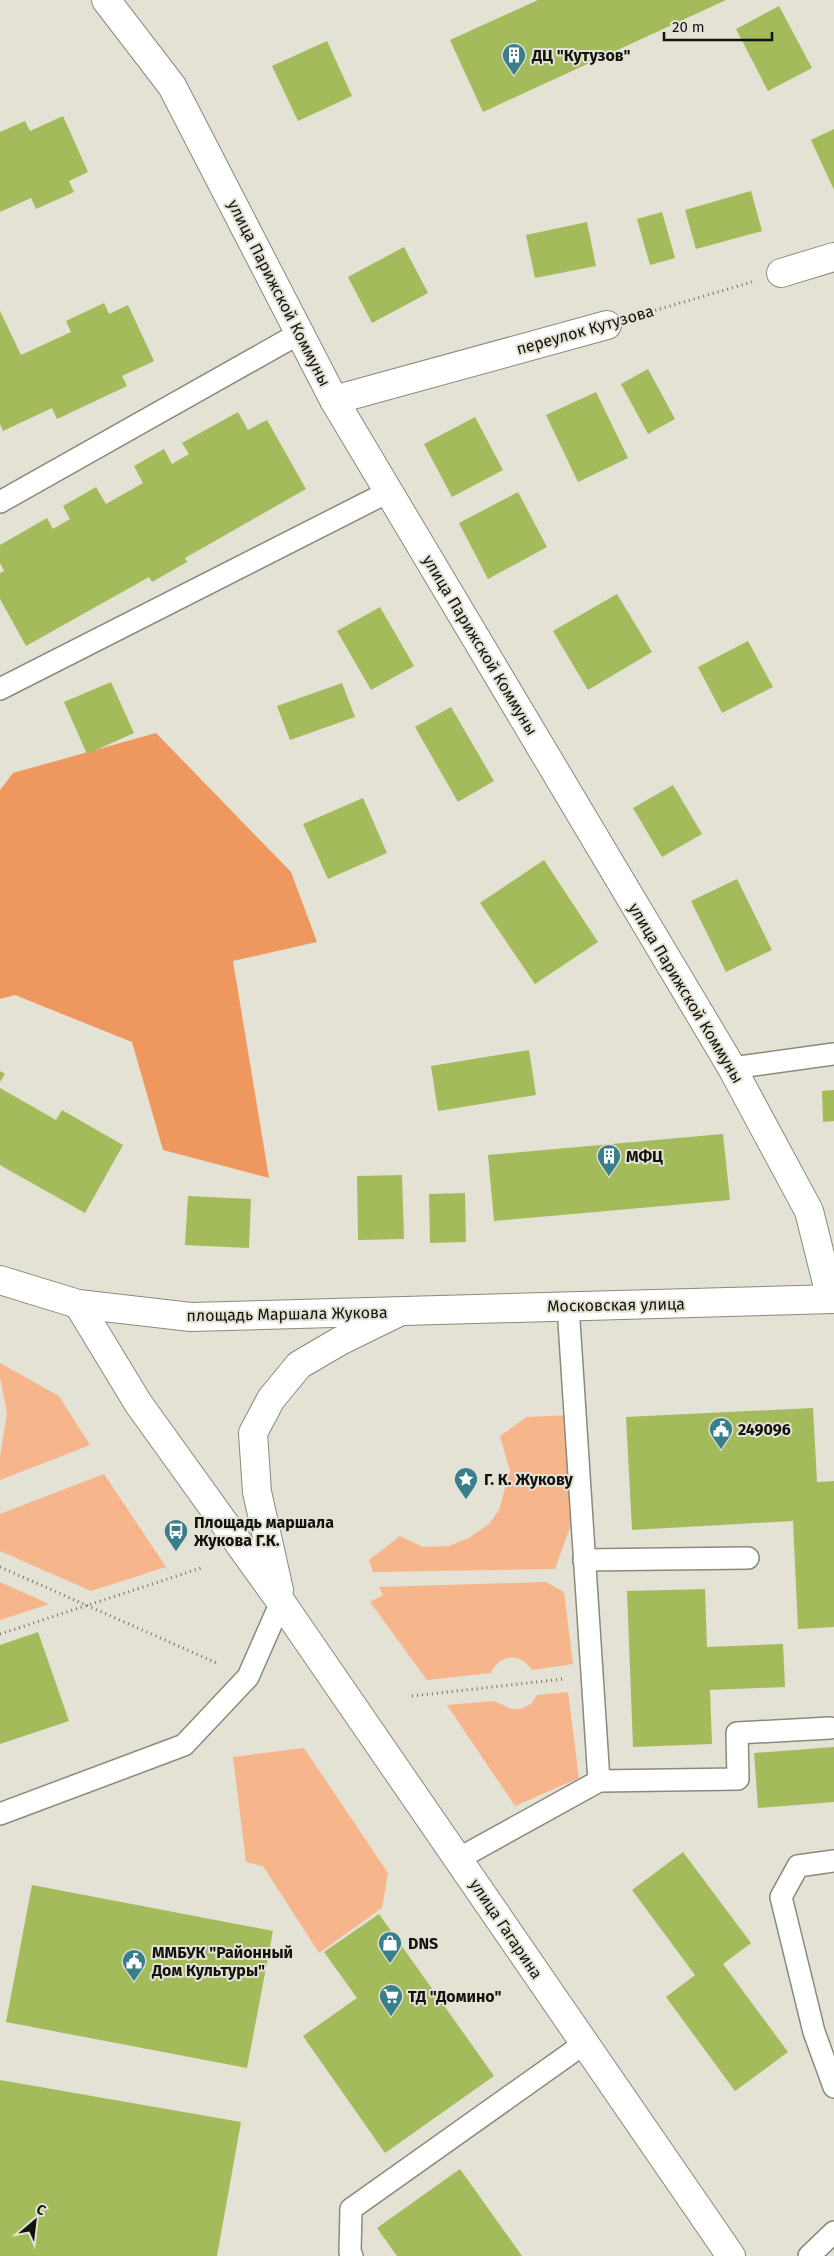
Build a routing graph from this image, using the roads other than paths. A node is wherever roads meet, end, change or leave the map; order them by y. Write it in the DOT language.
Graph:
graph roads {
  1 [pos="106,0"];
  2 [pos="834,257"];
  3 [pos="781,273"];
  4 [pos="606,325"];
  5 [pos="300,333"];
  6 [pos="334,400"];
  7 [pos="388,492"];
  8 [pos="0,502"];
  9 [pos="0,689"];
  10 [pos="834,1054"];
  11 [pos="732,1068"];
  12 [pos="0,1280"];
  13 [pos="833,1299"];
  14 [pos="78,1304"];
  15 [pos="568,1306"];
  16 [pos="399,1312"];
  17 [pos="748,1558"];
  18 [pos="584,1560"];
  19 [pos="281,1602"];
  20 [pos="830,1728"];
  21 [pos="599,1781"];
  22 [pos="0,1814"];
  23 [pos="458,1859"];
  24 [pos="834,1861"];
  25 [pos="585,2044"];
  26 [pos="834,2087"];
  27 [pos="834,2232"];
  28 [pos="352,2256"];
  29 [pos="731,2256"];
  30 [pos="809,2256"];
  1 -- 5 [label="main road, улица Парижской Коммуны"];
  2 -- 3 [label="main road"];
  4 -- 6 [label="main road, переулок Кутузова"];
  5 -- 6 [label="main road, улица Парижской Коммуны"];
  5 -- 8 [label="lane"];
  6 -- 7 [label="main road, улица Парижской Коммуны"];
  7 -- 9 [label="lane"];
  7 -- 11 [label="main road, улица Парижской Коммуны"];
  10 -- 11 [label="lane"];
  11 -- 13 [label="main road, улица Парижской Коммуны"];
  12 -- 14 [label="main road, площадь Маршала Жукова"];
  13 -- 15 [label="main road, Московская улица"];
  14 -- 16 [label="main road, площадь Маршала Жукова"];
  14 -- 19 [label="main road"];
  15 -- 16 [label="main road, Московская улица"];
  15 -- 18 [label="lane"];
  16 -- 19 [label="main road, площадь Маршала Жукова"];
  17 -- 18 [label="lane"];
  18 -- 21 [label="lane"];
  19 -- 22 [label="lane"];
  19 -- 23 [label="main road, улица Гагарина"];
  20 -- 21 [label="lane"];
  21 -- 23 [label="lane"];
  23 -- 25 [label="main road, улица Гагарина"];
  24 -- 26 [label="lane"];
  25 -- 28 [label="lane"];
  25 -- 29 [label="main road, улица Гагарина"];
  27 -- 30 [label="lane"];
}
